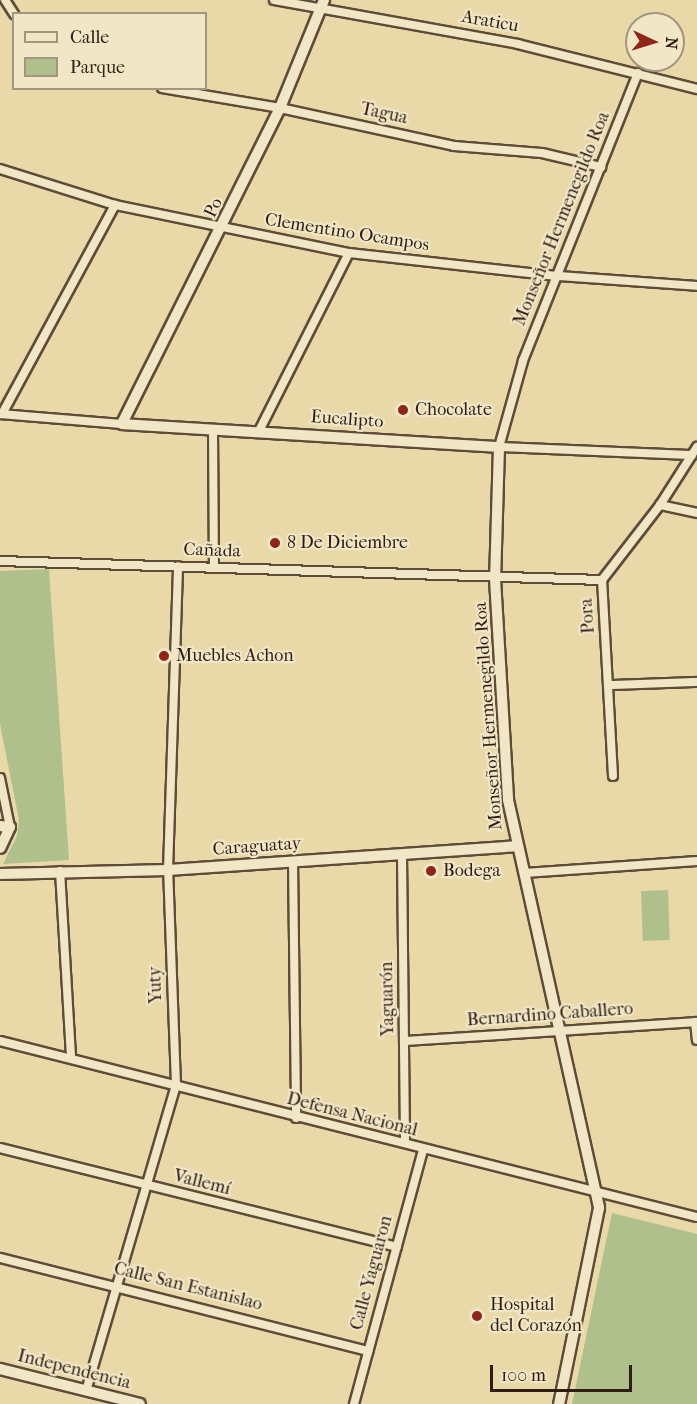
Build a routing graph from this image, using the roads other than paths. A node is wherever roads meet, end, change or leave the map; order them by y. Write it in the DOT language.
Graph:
graph roads {
  1 [pos="274,0"];
  2 [pos="322,5"];
  3 [pos="638,73"];
  4 [pos="697,89"];
  5 [pos="174,90"];
  6 [pos="280,108"];
  7 [pos="601,167"];
  8 [pos="0,169"];
  9 [pos="115,205"];
  10 [pos="222,229"];
  11 [pos="349,253"];
  12 [pos="559,276"];
  13 [pos="697,286"];
  14 [pos="1,414"];
  15 [pos="122,424"];
  16 [pos="213,429"];
  17 [pos="259,432"];
  18 [pos="499,447"];
  19 [pos="697,447"];
  20 [pos="692,455"];
  21 [pos="660,505"];
  22 [pos="697,513"];
  23 [pos="0,561"];
  24 [pos="178,566"];
  25 [pos="214,567"];
  26 [pos="495,579"];
  27 [pos="602,580"];
  28 [pos="697,682"];
  29 [pos="610,685"];
  30 [pos="613,776"];
  31 [pos="0,778"];
  32 [pos="5,826"];
  33 [pos="516,846"];
  34 [pos="0,848"];
  35 [pos="402,854"];
  36 [pos="293,861"];
  37 [pos="697,861"];
  38 [pos="168,870"];
  39 [pos="60,871"];
  40 [pos="525,873"];
  41 [pos="0,874"];
  42 [pos="696,1022"];
  43 [pos="562,1031"];
  44 [pos="697,1040"];
  45 [pos="0,1041"];
  46 [pos="405,1041"];
  47 [pos="71,1057"];
  48 [pos="176,1085"];
  49 [pos="296,1118"];
  50 [pos="405,1143"];
  51 [pos="0,1149"];
  52 [pos="423,1150"];
  53 [pos="147,1186"];
  54 [pos="596,1194"];
  55 [pos="697,1217"];
  56 [pos="397,1247"];
  57 [pos="0,1258"];
  58 [pos="117,1286"];
  59 [pos="368,1351"];
  60 [pos="0,1369"];
  61 [pos="86,1391"];
  62 [pos="140,1404"];
  63 [pos="354,1404"];
  64 [pos="560,1404"];
  1 -- 2 [label="street, Araticu"];
  2 -- 3 [label="street, Araticu"];
  2 -- 6 [label="street, Po"];
  3 -- 4 [label="street, Araticu"];
  3 -- 7 [label="street, Monseñor Hermenegildo Roa"];
  5 -- 6 [label="street, Tagua"];
  6 -- 7 [label="street, Tagua"];
  6 -- 10 [label="street, Po"];
  7 -- 12 [label="street, Monseñor Hermenegildo Roa"];
  8 -- 9 [label="street, Clementino Ocampos"];
  9 -- 10 [label="street, Clementino Ocampos"];
  9 -- 14 [label="street"];
  10 -- 11 [label="street, Clementino Ocampos"];
  10 -- 15 [label="street, Po"];
  11 -- 12 [label="street, Clementino Ocampos"];
  11 -- 17 [label="street"];
  12 -- 13 [label="street, Clementino Ocampos"];
  12 -- 18 [label="street, Monseñor Hermenegildo Roa"];
  14 -- 15 [label="street, Eucalipto"];
  15 -- 16 [label="street, Eucalipto"];
  16 -- 17 [label="street, Eucalipto"];
  16 -- 25 [label="street"];
  17 -- 18 [label="street, Eucalipto"];
  18 -- 20 [label="street, Eucalipto"];
  18 -- 26 [label="street, Monseñor Hermenegildo Roa"];
  19 -- 20 [label="street, Pora"];
  20 -- 21 [label="street, Pora"];
  21 -- 22 [label="street"];
  21 -- 27 [label="street, Pora"];
  23 -- 24 [label="street, Cañada"];
  24 -- 25 [label="street, Cañada"];
  24 -- 38 [label="street, Yuty"];
  25 -- 26 [label="street, Cañada"];
  26 -- 27 [label="street, Cañada"];
  26 -- 33 [label="street, Monseñor Hermenegildo Roa"];
  27 -- 29 [label="street, Pora"];
  28 -- 29 [label="street"];
  29 -- 30 [label="street, Pora"];
  31 -- 32 [label="street"];
  32 -- 34 [label="street"];
  33 -- 35 [label="street, Caraguatay"];
  33 -- 40 [label="street, Monseñor Hermenegildo Roa"];
  35 -- 36 [label="street, Caraguatay"];
  35 -- 46 [label="street, Yaguarón"];
  36 -- 38 [label="street, Caraguatay"];
  36 -- 49 [label="street"];
  37 -- 40 [label="street"];
  38 -- 39 [label="street, Caraguatay"];
  38 -- 48 [label="street, Yuty"];
  39 -- 41 [label="street, Caraguatay"];
  39 -- 47 [label="street"];
  40 -- 43 [label="street, Monseñor Hermenegildo Roa"];
  42 -- 43 [label="street, Bernardino Caballero"];
  42 -- 44 [label="street"];
  43 -- 46 [label="street, Bernardino Caballero"];
  43 -- 54 [label="street, Monseñor Hermenegildo Roa"];
  45 -- 47 [label="street, Defensa Nacional"];
  46 -- 50 [label="street, Yaguarón"];
  47 -- 48 [label="street, Defensa Nacional"];
  48 -- 49 [label="street, Defensa Nacional"];
  48 -- 53 [label="street, Yuty"];
  49 -- 50 [label="street, Defensa Nacional"];
  50 -- 52 [label="street, Defensa Nacional"];
  51 -- 53 [label="street, Vallemí"];
  52 -- 54 [label="street, Defensa Nacional"];
  52 -- 56 [label="street, Calle Yaguaron"];
  53 -- 56 [label="street, Vallemí"];
  53 -- 58 [label="street, Yuty"];
  54 -- 55 [label="street, Defensa Nacional"];
  54 -- 64 [label="street, Monseñor Hermenegildo Roa"];
  56 -- 59 [label="street, Calle Yaguaron"];
  57 -- 58 [label="street, Calle San Estanislao"];
  58 -- 59 [label="street, Calle San Estanislao"];
  58 -- 61 [label="street, Yuty"];
  59 -- 63 [label="street, Calle Yaguaron"];
  60 -- 61 [label="street, Independencia"];
  61 -- 62 [label="street, Independencia"];
}
